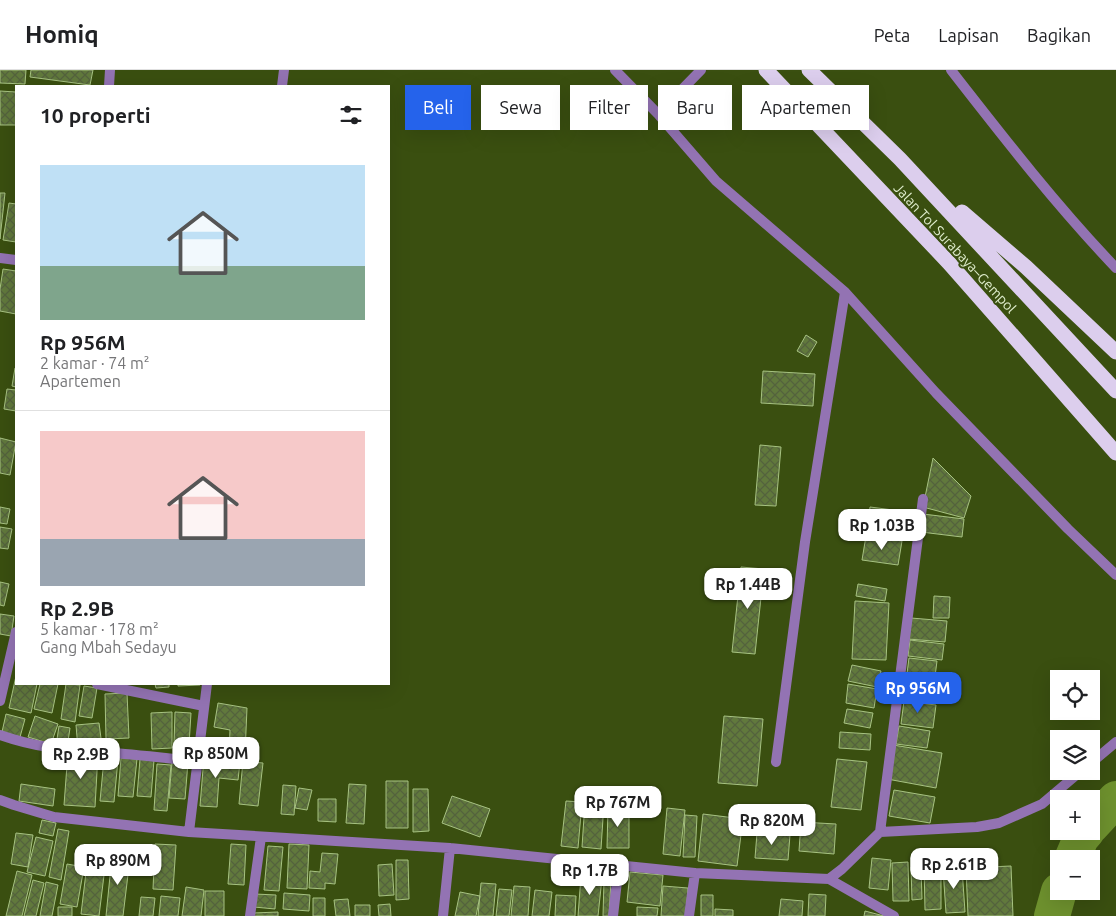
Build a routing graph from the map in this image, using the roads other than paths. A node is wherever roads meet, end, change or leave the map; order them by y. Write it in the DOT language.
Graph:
graph roads {
  1 [pos="110,70"];
  2 [pos="284,70"];
  3 [pos="616,70"];
  4 [pos="701,70"];
  5 [pos="766,70"];
  6 [pos="809,70"];
  7 [pos="951,70"];
  8 [pos="108,85"];
  9 [pos="282,85"];
  10 [pos="685,85"];
  11 [pos="658,114"];
  12 [pos="672,130"];
  13 [pos="900,159"];
  14 [pos="0,258"];
  15 [pos="15,260"];
  16 [pos="1116,268"];
  17 [pos="845,292"];
  18 [pos="1116,352"];
  19 [pos="1116,391"];
  20 [pos="1116,453"];
  21 [pos="923,500"];
  22 [pos="1116,575"];
  23 [pos="15,643"];
  24 [pos="13,666"];
  25 [pos="103,685"];
  26 [pos="207,685"];
  27 [pos="0,701"];
  28 [pos="204,706"];
  29 [pos="0,735"];
  30 [pos="1116,742"];
  31 [pos="1100,755"];
  32 [pos="197,762"];
  33 [pos="776,762"];
  34 [pos="1070,780"];
  35 [pos="0,800"];
  36 [pos="189,832"];
  37 [pos="880,832"];
  38 [pos="261,837"];
  39 [pos="450,848"];
  40 [pos="619,864"];
  41 [pos="694,873"];
  42 [pos="828,878"];
  43 [pos="250,916"];
  44 [pos="443,916"];
  45 [pos="613,916"];
  46 [pos="689,916"];
  47 [pos="894,916"];
  1 -- 8 [label="street"];
  2 -- 9 [label="street"];
  3 -- 11 [label="street"];
  4 -- 10 [label="street"];
  5 -- 20 [label="highway, Jalan Tol Surabaya–Gempol"];
  6 -- 13 [label="highway, Jalan Tol Surabaya–Gempol"];
  7 -- 16 [label="street"];
  12 -- 17 [label="street"];
  13 -- 18 [label="highway"];
  13 -- 19 [label="highway, Jalan Tol Surabaya–Gempol"];
  14 -- 15 [label="street"];
  17 -- 22 [label="street"];
  17 -- 33 [label="street"];
  21 -- 37 [label="street"];
  23 -- 24 [label="street"];
  24 -- 27 [label="street"];
  25 -- 28 [label="street"];
  26 -- 28 [label="street"];
  28 -- 32 [label="street"];
  29 -- 32 [label="street"];
  30 -- 31 [label="street"];
  32 -- 36 [label="street"];
  34 -- 37 [label="street"];
  35 -- 36 [label="street"];
  36 -- 38 [label="street"];
  37 -- 42 [label="street"];
  38 -- 39 [label="street"];
  38 -- 43 [label="street"];
  39 -- 40 [label="street"];
  39 -- 44 [label="street"];
  40 -- 41 [label="street"];
  40 -- 45 [label="street"];
  41 -- 42 [label="street"];
  41 -- 46 [label="street"];
  42 -- 47 [label="street"];
}
